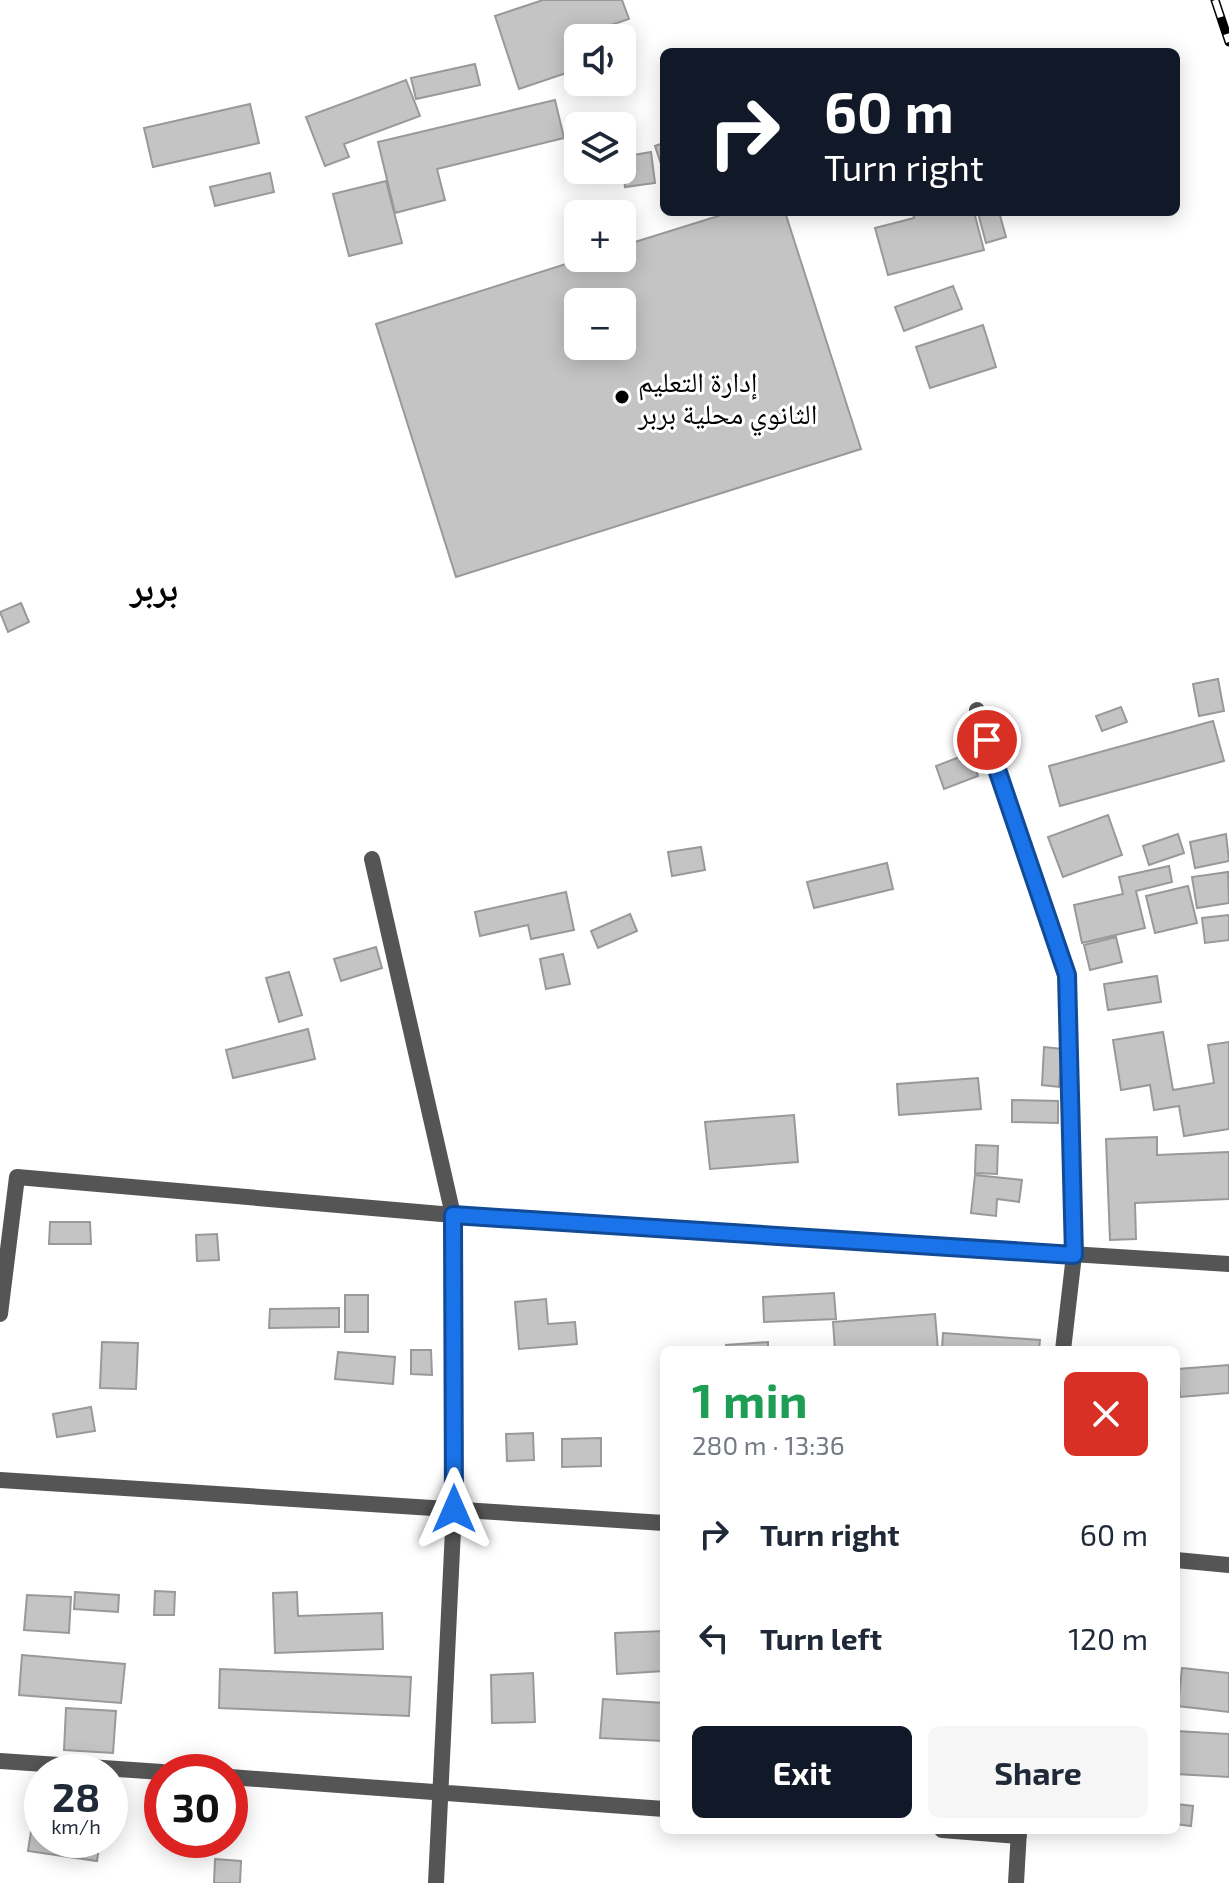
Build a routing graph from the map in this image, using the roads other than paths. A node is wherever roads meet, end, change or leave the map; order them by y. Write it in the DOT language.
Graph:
graph roads {
  1 [pos="977,710"];
  2 [pos="372,859"];
  3 [pos="453,1215"];
  4 [pos="1074,1255"];
  5 [pos="1229,1264"];
  6 [pos="0,1314"];
  7 [pos="1063,1346"];
  8 [pos="0,1480"];
  9 [pos="454,1509"];
  10 [pos="660,1523"];
  11 [pos="1180,1560"];
  12 [pos="1229,1565"];
  13 [pos="0,1761"];
  14 [pos="144,1771"];
  15 [pos="248,1778"];
  16 [pos="441,1792"];
  17 [pos="660,1809"];
  18 [pos="1019,1834"];
  19 [pos="436,1883"];
  20 [pos="1016,1883"];
  1 -- 4 [label="street"];
  2 -- 3 [label="street"];
  3 -- 4 [label="street"];
  3 -- 6 [label="street"];
  3 -- 9 [label="street"];
  4 -- 5 [label="street"];
  4 -- 7 [label="street"];
  8 -- 9 [label="street"];
  9 -- 10 [label="street"];
  9 -- 16 [label="street"];
  11 -- 12 [label="street"];
  13 -- 14 [label="street"];
  15 -- 16 [label="street"];
  16 -- 17 [label="street"];
  16 -- 19 [label="street"];
  18 -- 20 [label="street"];
}
